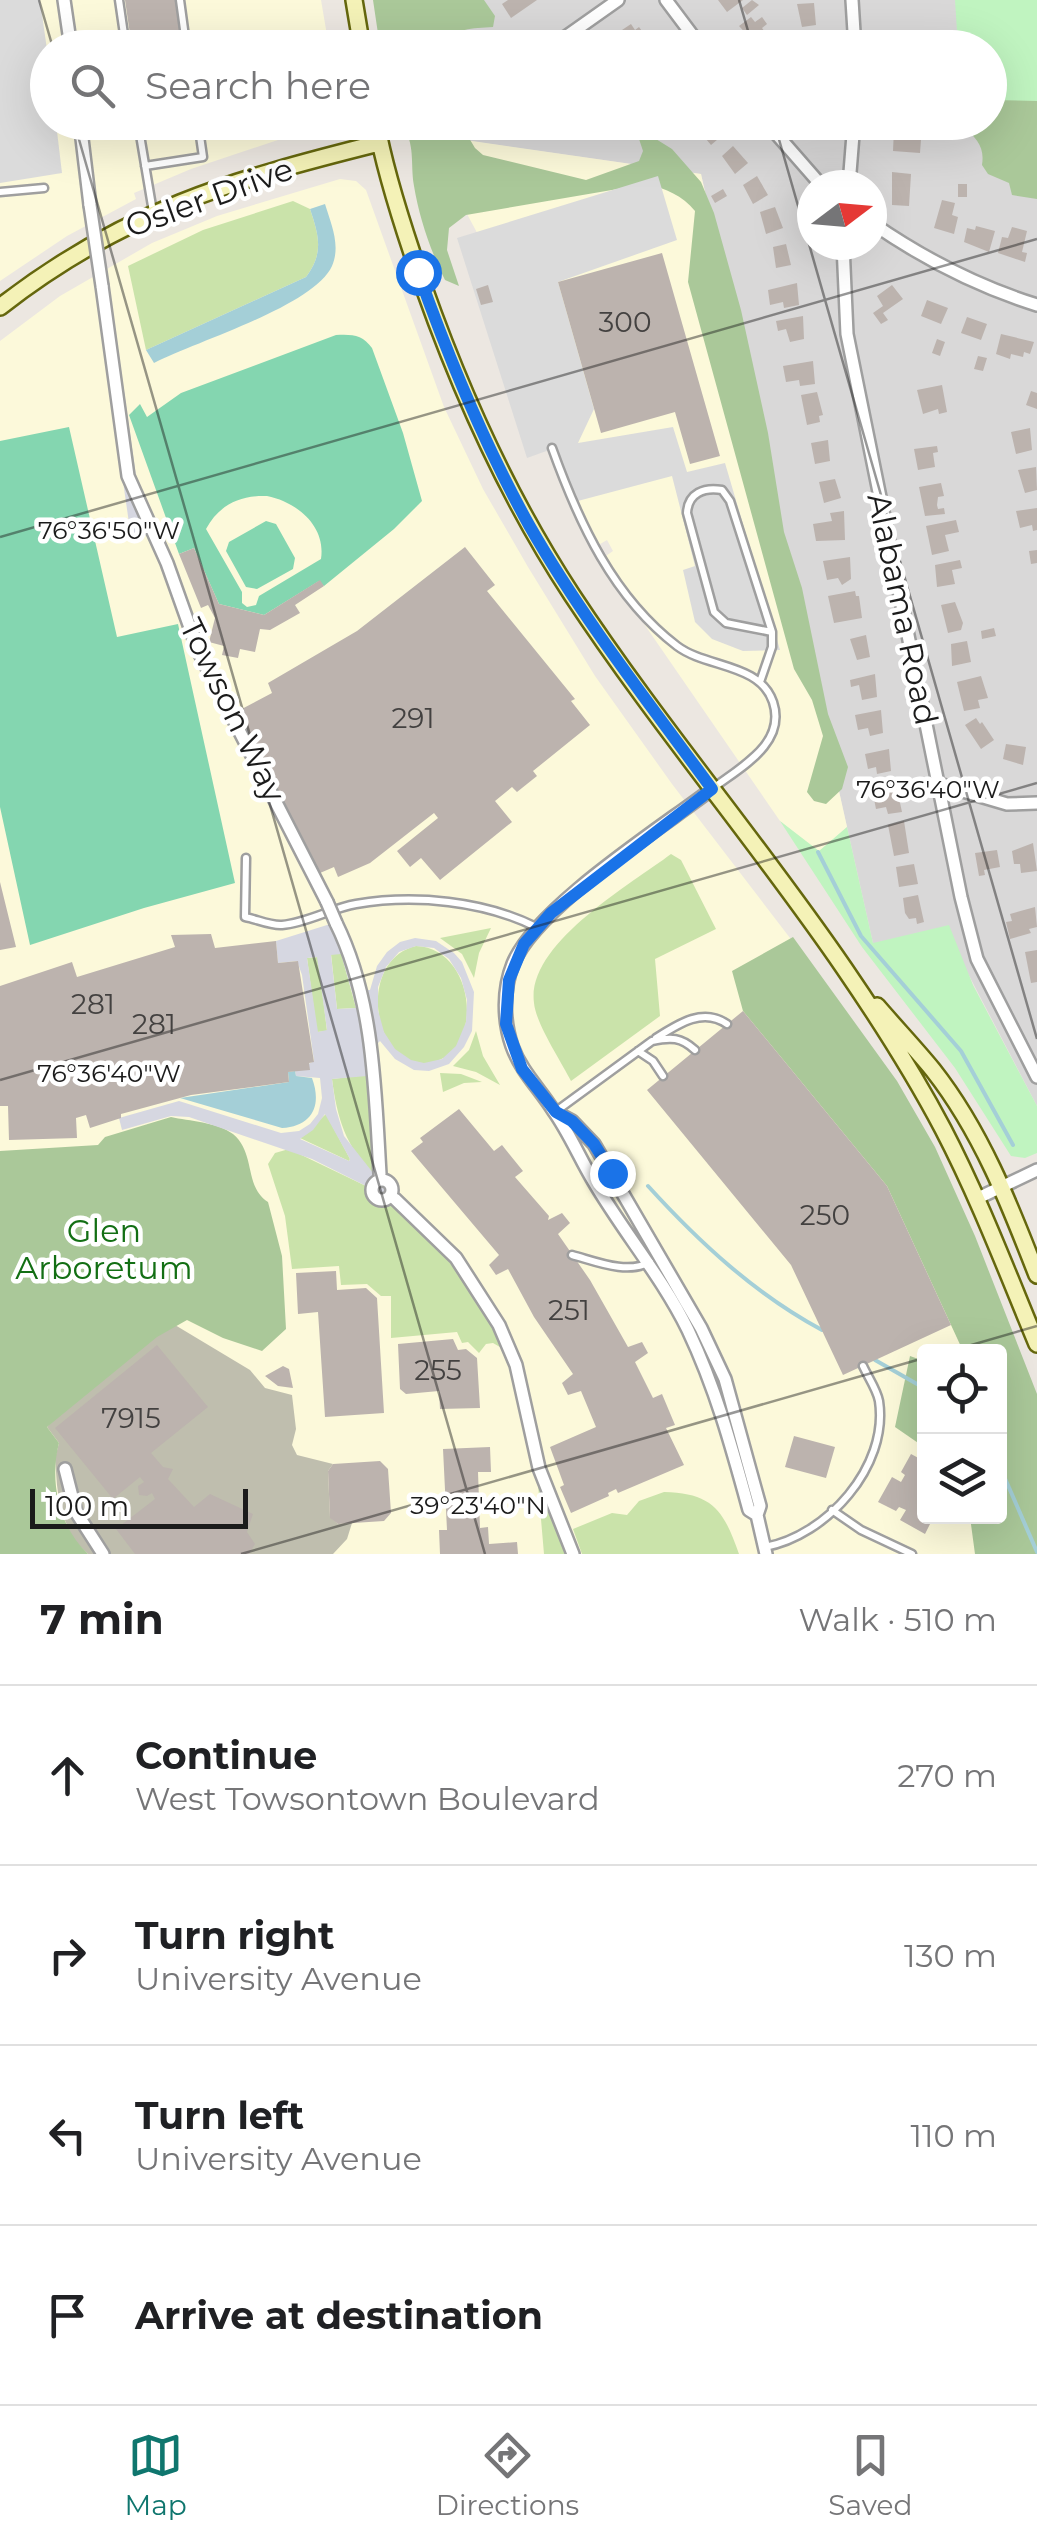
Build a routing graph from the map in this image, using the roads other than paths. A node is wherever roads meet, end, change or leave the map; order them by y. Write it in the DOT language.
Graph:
graph roads {
  1 [pos="64,0"];
  2 [pos="119,0"];
  3 [pos="180,0"];
  4 [pos="354,0"];
  5 [pos="618,0"];
  6 [pos="666,0"];
  7 [pos="852,0"];
  8 [pos="68,30"];
  9 [pos="123,30"];
  10 [pos="184,30"];
  11 [pos="359,30"];
  12 [pos="576,30"];
  13 [pos="688,30"];
  14 [pos="854,30"];
  15 [pos="82,140"];
  16 [pos="141,140"];
  17 [pos="200,140"];
  18 [pos="379,140"];
  19 [pos="781,140"];
  20 [pos="853,140"];
  21 [pos="380,143"];
  22 [pos="145,166"];
  23 [pos="804,168"];
  24 [pos="850,170"];
  25 [pos="44,188"];
  26 [pos="0,192"];
  27 [pos="153,212"];
  28 [pos="887,233"];
  29 [pos="839,260"];
  30 [pos="842,260"];
  31 [pos="842,270"];
  32 [pos="1037,305"];
  33 [pos="0,308"];
  34 [pos="552,448"];
  35 [pos="772,632"];
  36 [pos="760,682"];
  37 [pos="938,784"];
  38 [pos="712,789"];
  39 [pos="1037,803"];
  40 [pos="246,858"];
  41 [pos="536,928"];
  42 [pos="844,969"];
  43 [pos="727,1024"];
  44 [pos="652,1041"];
  45 [pos="638,1050"];
  46 [pos="695,1050"];
  47 [pos="663,1076"];
  48 [pos="1037,1077"];
  49 [pos="556,1112"];
  50 [pos="1037,1170"];
  51 [pos="380,1174"];
  52 [pos="1003,1187"];
  53 [pos="976,1199"];
  54 [pos="390,1200"];
  55 [pos="572,1255"];
  56 [pos="654,1260"];
  57 [pos="1037,1275"];
  58 [pos="1037,1344"];
  59 [pos="863,1366"];
  60 [pos="64,1469"];
  61 [pos="832,1510"];
  62 [pos="765,1551"];
  63 [pos="104,1554"];
  64 [pos="573,1554"];
  65 [pos="912,1554"];
  1 -- 8 [label="street"];
  2 -- 9 [label="lane"];
  3 -- 10 [label="lane"];
  4 -- 11 [label="main road"];
  5 -- 12 [label="street"];
  6 -- 13 [label="street"];
  7 -- 14 [label="street"];
  15 -- 51 [label="street, Towson Way, bridge"];
  16 -- 22 [label="lane"];
  17 -- 22 [label="lane"];
  18 -- 21 [label="main road"];
  19 -- 23 [label="street"];
  20 -- 24 [label="street"];
  21 -- 27 [label="main road, Osler Drive"];
  21 -- 38 [label="main road"];
  22 -- 27 [label="lane"];
  25 -- 26 [label="lane"];
  27 -- 33 [label="main road, Osler Drive"];
  28 -- 32 [label="street"];
  29 -- 31 [label="street"];
  30 -- 31 [label="street, Alabama Road"];
  31 -- 37 [label="street, Alabama Road"];
  34 -- 36 [label="lane"];
  35 -- 35 [label="lane"];
  35 -- 36 [label="lane"];
  36 -- 38 [label="lane"];
  37 -- 39 [label="street"];
  37 -- 48 [label="street, Alabama Road"];
  38 -- 41 [label="street"];
  38 -- 42 [label="main road"];
  40 -- 41 [label="lane"];
  41 -- 49 [label="street"];
  42 -- 52 [label="main road"];
  42 -- 53 [label="main road"];
  43 -- 44 [label="lane"];
  44 -- 45 [label="lane"];
  44 -- 46 [label="lane"];
  45 -- 47 [label="lane"];
  45 -- 49 [label="lane"];
  49 -- 56 [label="street"];
  49 -- 56 [label="street"];
  50 -- 52 [label="street"];
  52 -- 53 [label="street"];
  52 -- 57 [label="main road"];
  53 -- 58 [label="main road"];
  54 -- 64 [label="street"];
  55 -- 56 [label="lane"];
  56 -- 62 [label="street"];
  59 -- 61 [label="lane"];
  60 -- 63 [label="street"];
  61 -- 62 [label="lane"];
  61 -- 65 [label="lane"];
}
